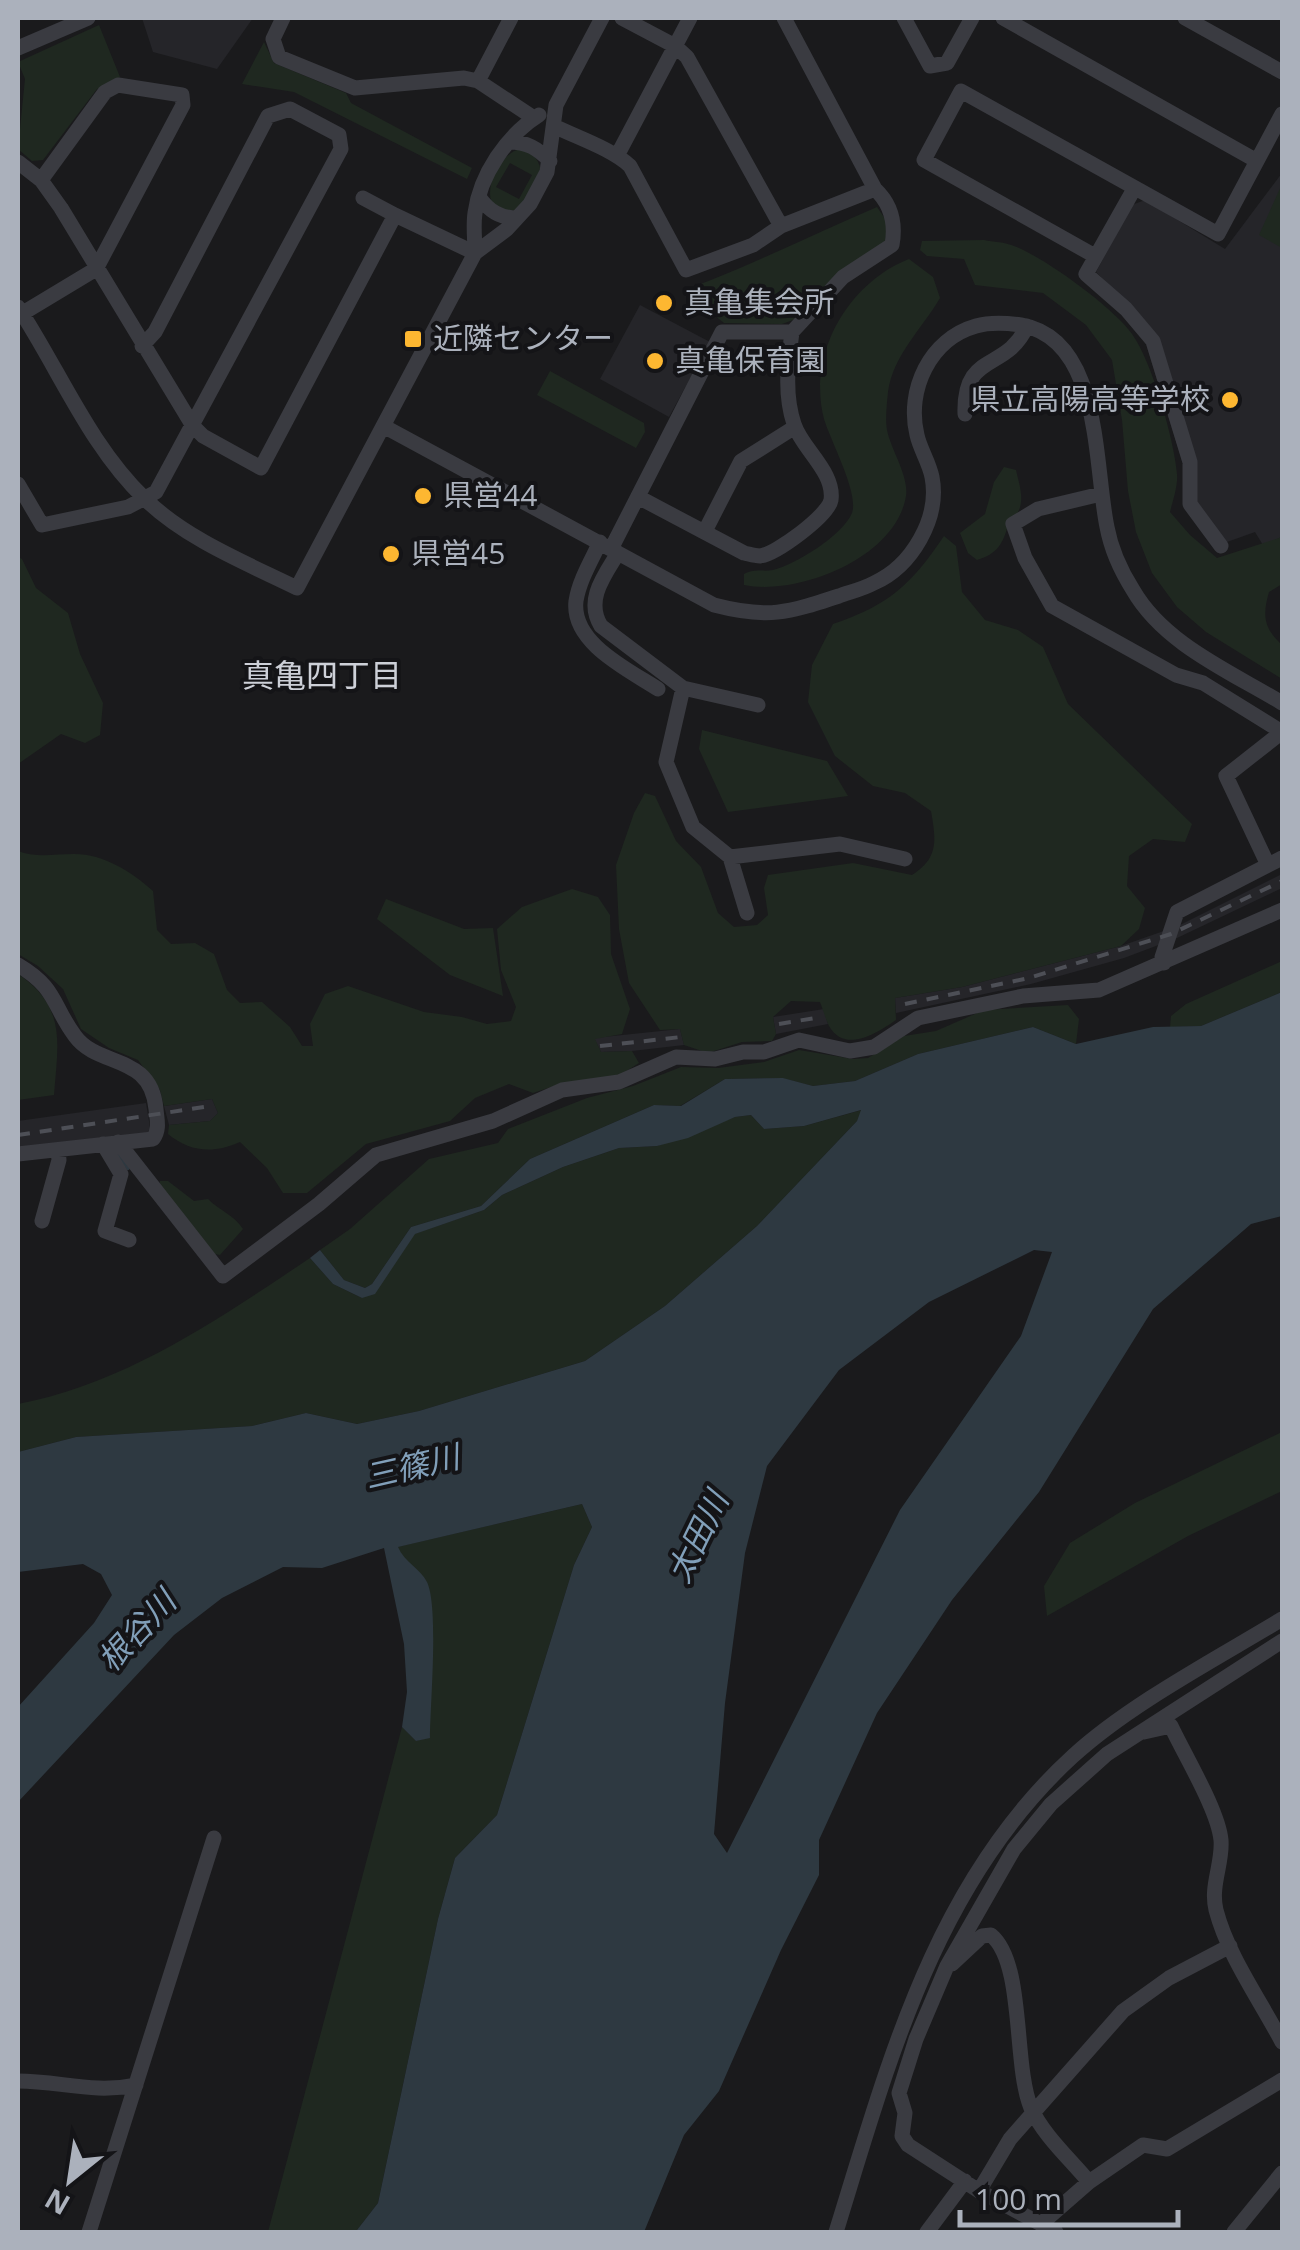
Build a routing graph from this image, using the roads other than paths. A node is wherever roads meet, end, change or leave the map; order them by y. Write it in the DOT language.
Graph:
graph roads {
  1 [pos="88,18"];
  2 [pos="283,18"];
  3 [pos="512,18"];
  4 [pos="602,18"];
  5 [pos="622,18"];
  6 [pos="690,18"];
  7 [pos="784,18"];
  8 [pos="904,18"];
  9 [pos="972,18"];
  10 [pos="1004,18"];
  11 [pos="1185,18"];
  12 [pos="675,46"];
  13 [pos="18,48"];
  14 [pos="1282,72"];
  15 [pos="478,81"];
  16 [pos="556,105"];
  17 [pos="1282,114"];
  18 [pos="534,118"];
  19 [pos="554,126"];
  20 [pos="508,142"];
  21 [pos="618,154"];
  22 [pos="550,161"];
  23 [pos="1257,161"];
  24 [pos="18,162"];
  25 [pos="41,180"];
  26 [pos="874,189"];
  27 [pos="1134,189"];
  28 [pos="479,197"];
  29 [pos="363,198"];
  30 [pos="395,215"];
  31 [pos="517,218"];
  32 [pos="781,226"];
  33 [pos="475,253"];
  34 [pos="1096,256"];
  35 [pos="96,269"];
  36 [pos="19,312"];
  37 [pos="1027,326"];
  38 [pos="792,332"];
  39 [pos="142,346"];
  40 [pos="965,414"];
  41 [pos="193,426"];
  42 [pos="385,427"];
  43 [pos="794,427"];
  44 [pos="18,484"];
  45 [pos="1101,494"];
  46 [pos="638,496"];
  47 [pos="146,500"];
  48 [pos="705,531"];
  49 [pos="1221,546"];
  50 [pos="610,548"];
  51 [pos="682,688"];
  52 [pos="658,689"];
  53 [pos="1282,703"];
  54 [pos="758,705"];
  55 [pos="730,856"];
  56 [pos="905,859"];
  57 [pos="1275,861"];
  58 [pos="1282,910"];
  59 [pos="747,913"];
  60 [pos="1164,964"];
  61 [pos="18,965"];
  62 [pos="111,1143"];
  63 [pos="58,1150"];
  64 [pos="18,1154"];
  65 [pos="42,1221"];
  66 [pos="129,1240"];
  67 [pos="1282,1619"];
  68 [pos="1282,1641"];
  69 [pos="1136,1733"];
  70 [pos="1076,1754"];
  71 [pos="214,1838"];
  72 [pos="1230,1946"];
  73 [pos="946,1966"];
  74 [pos="1282,2042"];
  75 [pos="1282,2080"];
  76 [pos="18,2081"];
  77 [pos="136,2085"];
  78 [pos="1033,2113"];
  79 [pos="1282,2174"];
  80 [pos="1089,2182"];
  81 [pos="972,2186"];
  82 [pos="1049,2228"];
  83 [pos="90,2232"];
  84 [pos="836,2232"];
  85 [pos="927,2232"];
  86 [pos="1234,2232"];
  1 -- 13 [label="street"];
  2 -- 15 [label="street"];
  3 -- 15 [label="street"];
  4 -- 16 [label="street"];
  5 -- 12 [label="street"];
  6 -- 12 [label="street"];
  7 -- 26 [label="street"];
  8 -- 9 [label="street"];
  10 -- 23 [label="street"];
  11 -- 14 [label="street"];
  12 -- 21 [label="street"];
  12 -- 32 [label="street"];
  15 -- 18 [label="street"];
  16 -- 18 [label="street"];
  16 -- 19 [label="street"];
  17 -- 23 [label="street"];
  18 -- 20 [label="street"];
  19 -- 21 [label="street"];
  19 -- 22 [label="street"];
  20 -- 22 [label="street"];
  20 -- 28 [label="street"];
  21 -- 32 [label="street"];
  22 -- 31 [label="street"];
  23 -- 27 [label="street"];
  24 -- 25 [label="street"];
  25 -- 35 [label="street"];
  25 -- 35 [label="street"];
  26 -- 32 [label="street"];
  26 -- 38 [label="street"];
  27 -- 34 [label="street"];
  27 -- 34 [label="street"];
  28 -- 31 [label="street"];
  28 -- 33 [label="street"];
  29 -- 30 [label="street"];
  30 -- 33 [label="street"];
  30 -- 41 [label="street"];
  31 -- 33 [label="street"];
  33 -- 42 [label="street"];
  34 -- 49 [label="street"];
  35 -- 36 [label="street"];
  35 -- 39 [label="street"];
  36 -- 47 [label="street"];
  37 -- 40 [label="street"];
  37 -- 45 [label="street"];
  37 -- 50 [label="street"];
  38 -- 43 [label="street"];
  38 -- 46 [label="street"];
  39 -- 41 [label="street"];
  39 -- 41 [label="street"];
  41 -- 47 [label="street"];
  42 -- 47 [label="street"];
  42 -- 50 [label="street"];
  43 -- 48 [label="street"];
  43 -- 48 [label="street"];
  44 -- 47 [label="street"];
  45 -- 53 [label="street"];
  45 -- 57 [label="street"];
  46 -- 48 [label="street"];
  46 -- 50 [label="street"];
  50 -- 51 [label="street"];
  50 -- 52 [label="street"];
  51 -- 54 [label="street"];
  51 -- 55 [label="street"];
  55 -- 56 [label="street"];
  55 -- 59 [label="street"];
  57 -- 60 [label="street"];
  58 -- 60 [label="street"];
  60 -- 62 [label="street"];
  61 -- 62 [label="street"];
  62 -- 63 [label="street"];
  62 -- 66 [label="street"];
  63 -- 64 [label="street"];
  63 -- 65 [label="street"];
  67 -- 70 [label="street"];
  68 -- 69 [label="street"];
  69 -- 70 [label="street"];
  69 -- 72 [label="street"];
  69 -- 73 [label="street"];
  70 -- 84 [label="street"];
  71 -- 77 [label="street"];
  72 -- 74 [label="street"];
  72 -- 78 [label="street"];
  73 -- 78 [label="street"];
  73 -- 81 [label="street"];
  75 -- 80 [label="street"];
  76 -- 77 [label="street"];
  77 -- 83 [label="street"];
  78 -- 80 [label="street"];
  78 -- 81 [label="street"];
  79 -- 86 [label="street"];
  80 -- 82 [label="street"];
  81 -- 82 [label="street"];
  81 -- 85 [label="street"];
}
